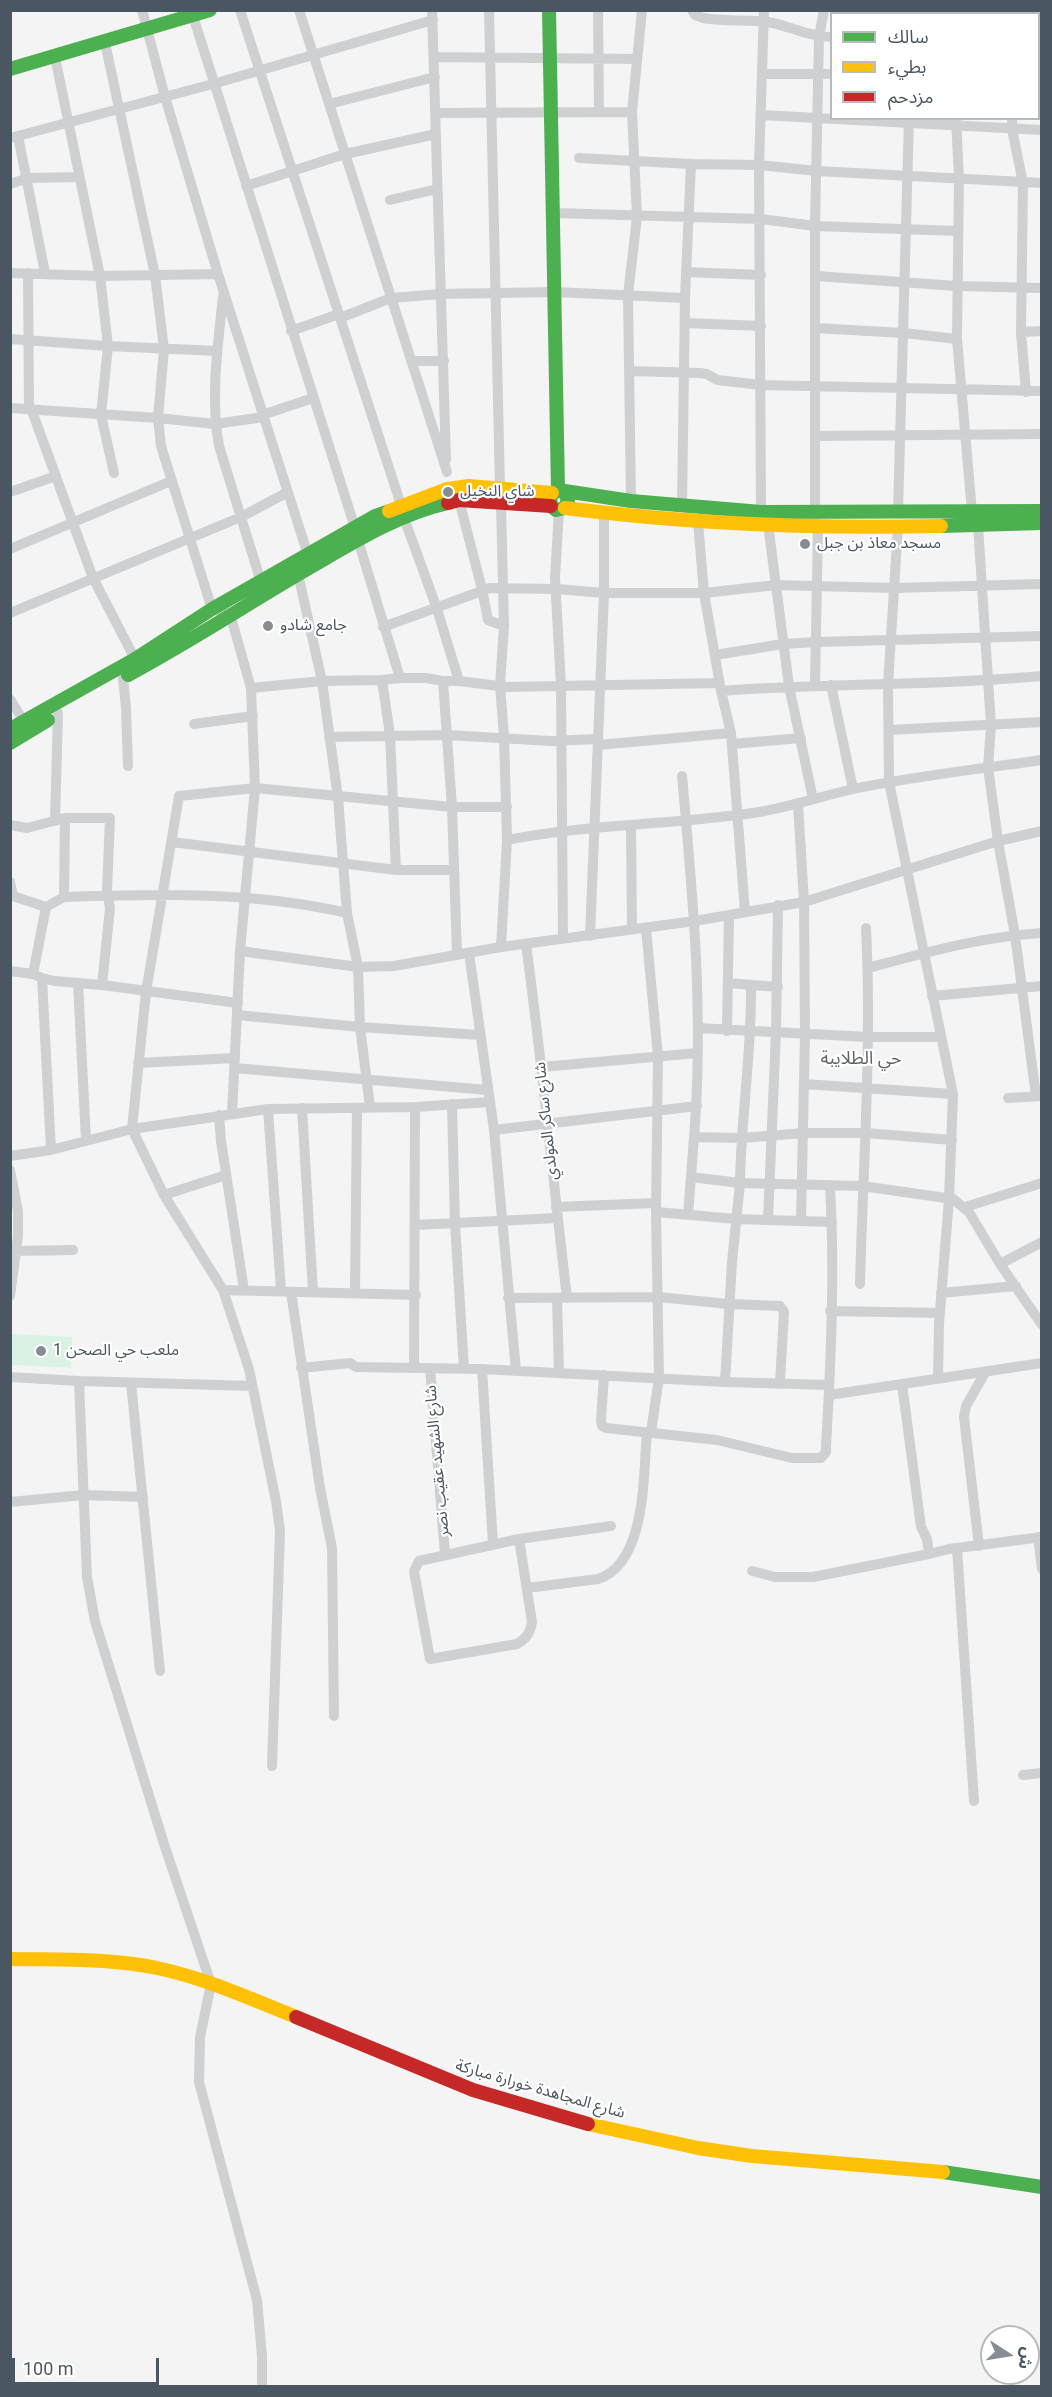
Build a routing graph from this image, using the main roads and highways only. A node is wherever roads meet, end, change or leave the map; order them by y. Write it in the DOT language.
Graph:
graph roads {
  1 [pos="210,10"];
  2 [pos="549,10"];
  3 [pos="10,69"];
  4 [pos="558,500"];
  5 [pos="1041,511"];
  6 [pos="402,512"];
  7 [pos="898,519"];
  8 [pos="975,519"];
  9 [pos="1041,523"];
  10 [pos="356,534"];
  11 [pos="27,726"];
  12 [pos="10,729"];
  13 [pos="10,743"];
  14 [pos="10,1959"];
  15 [pos="1041,2187"];
  1 -- 3 [label="main road"];
  2 -- 4 [label="main road"];
  4 -- 6 [label="main road"];
  4 -- 6 [label="main road"];
  4 -- 7 [label="main road"];
  4 -- 7 [label="main road"];
  5 -- 8 [label="main road"];
  6 -- 10 [label="main road"];
  7 -- 8 [label="main road"];
  8 -- 9 [label="main road"];
  10 -- 11 [label="main road"];
  10 -- 11 [label="main road"];
  11 -- 12 [label="main road"];
  11 -- 13 [label="main road"];
  14 -- 15 [label="main road, شارع المجاهدة خورارة مباركة"];
}
